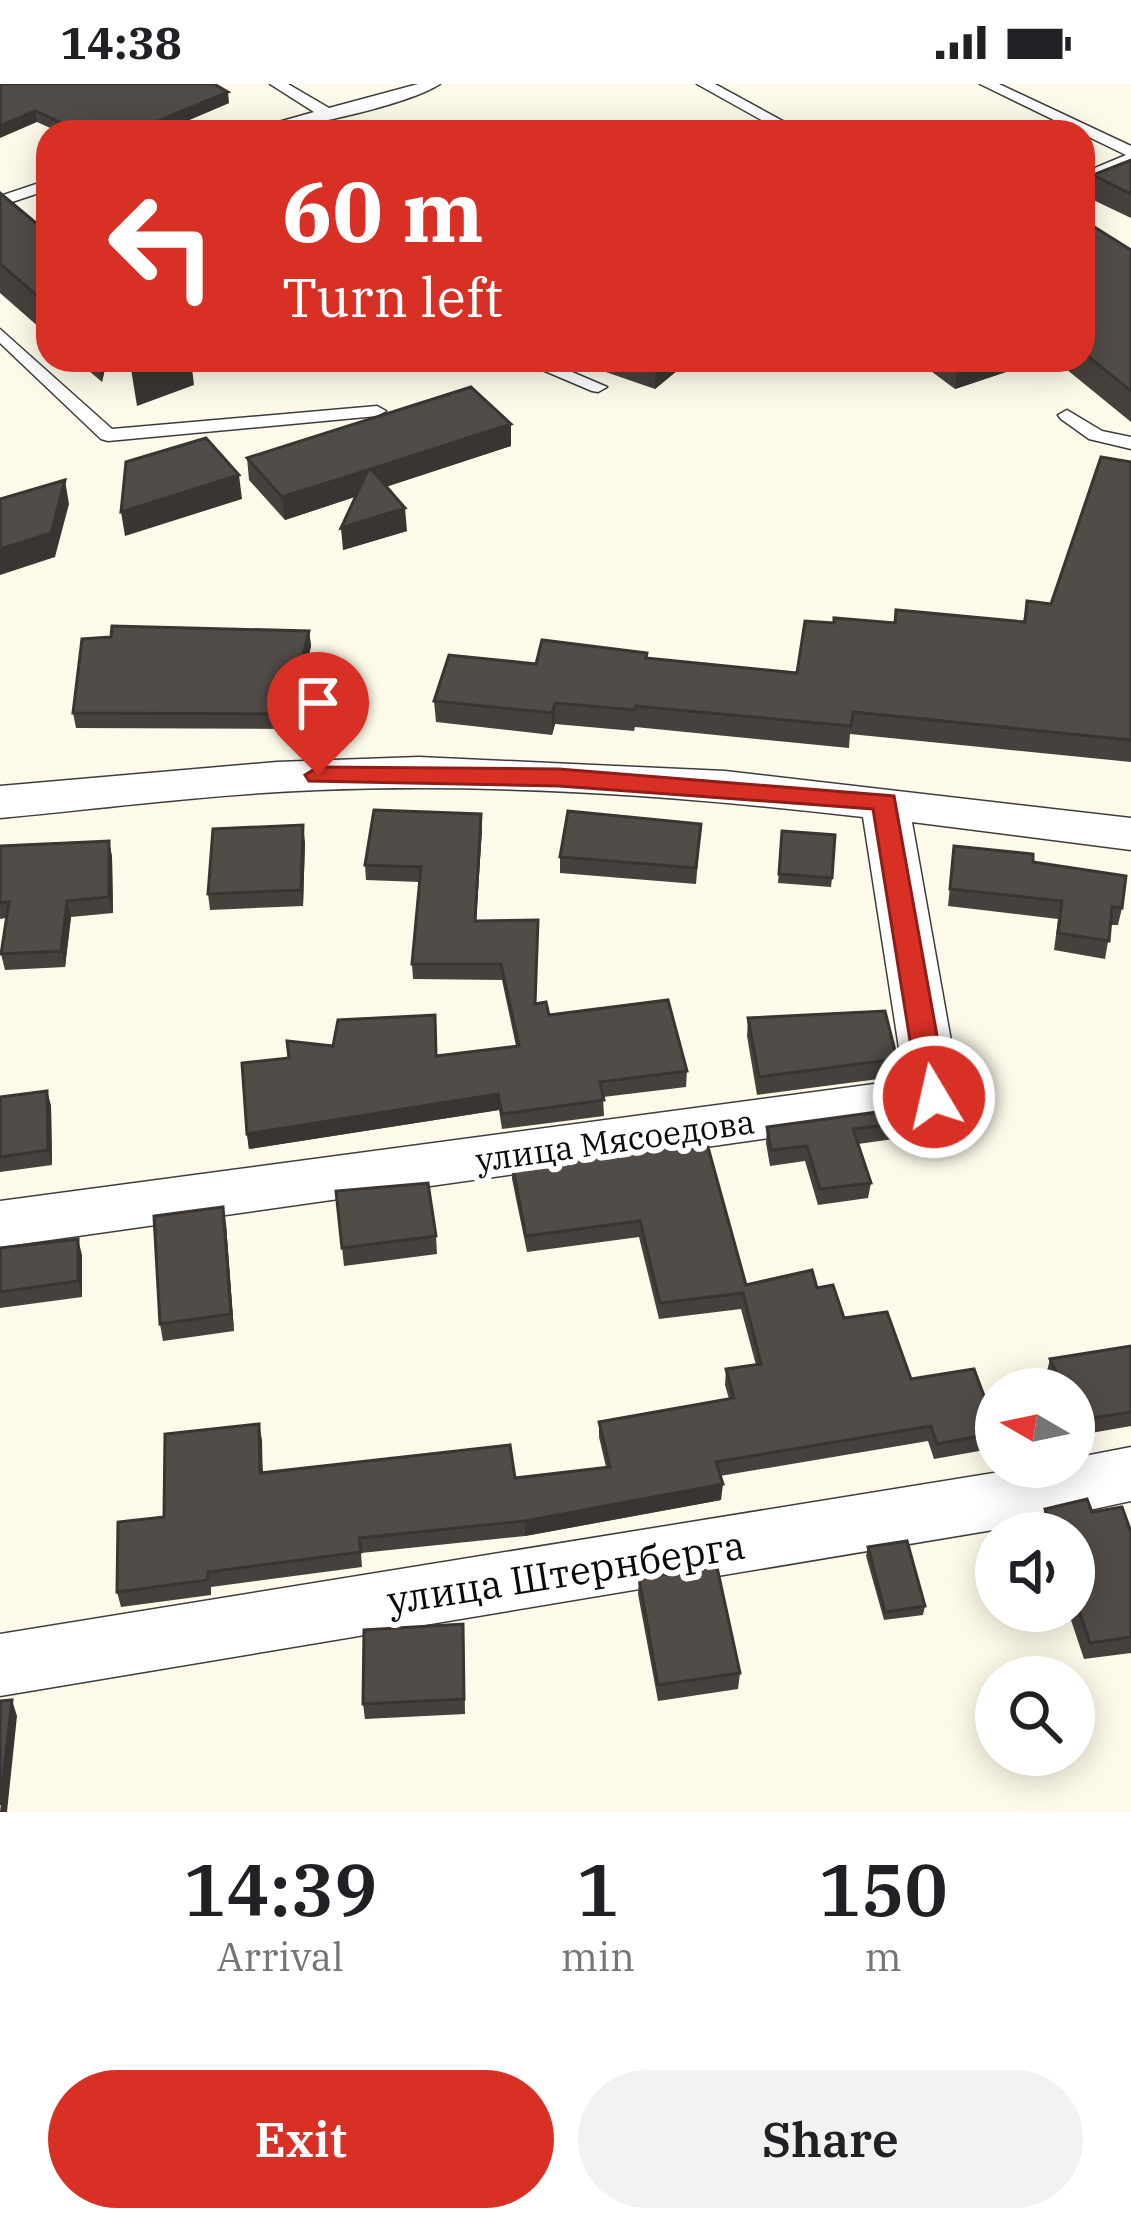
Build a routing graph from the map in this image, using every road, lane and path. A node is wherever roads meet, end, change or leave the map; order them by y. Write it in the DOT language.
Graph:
graph roads {
  1 [pos="277,84"];
  2 [pos="434,84"];
  3 [pos="704,84"];
  4 [pos="987,84"];
  5 [pos="325,112"];
  6 [pos="295,120"];
  7 [pos="772,120"];
  8 [pos="1060,120"];
  9 [pos="1095,137"];
  10 [pos="1131,155"];
  11 [pos="1095,173"];
  12 [pos="36,189"];
  13 [pos="0,201"];
  14 [pos="0,334"];
  15 [pos="36,368"];
  16 [pos="41,372"];
  17 [pos="559,372"];
  18 [pos="598,387"];
  19 [pos="377,411"];
  20 [pos="1067,415"];
  21 [pos="1131,443"];
  22 [pos="0,802"];
  23 [pos="885,802"];
  24 [pos="1131,834"];
  25 [pos="0,1224"];
  26 [pos="1131,1474"];
  27 [pos="0,1665"];
  1 -- 5 [label="lane"];
  2 -- 5 [label="lane"];
  3 -- 7 [label="lane"];
  4 -- 8 [label="lane"];
  5 -- 6 [label="lane"];
  9 -- 10 [label="lane"];
  10 -- 11 [label="lane"];
  12 -- 13 [label="lane"];
  14 -- 15 [label="lane"];
  16 -- 19 [label="lane"];
  17 -- 18 [label="lane"];
  20 -- 21 [label="lane"];
  22 -- 23 [label="street"];
  23 -- 24 [label="street"];
  23 -- 25 [label="street, улица Мясоедова"];
  26 -- 27 [label="street, улица Штернберга"];
}
